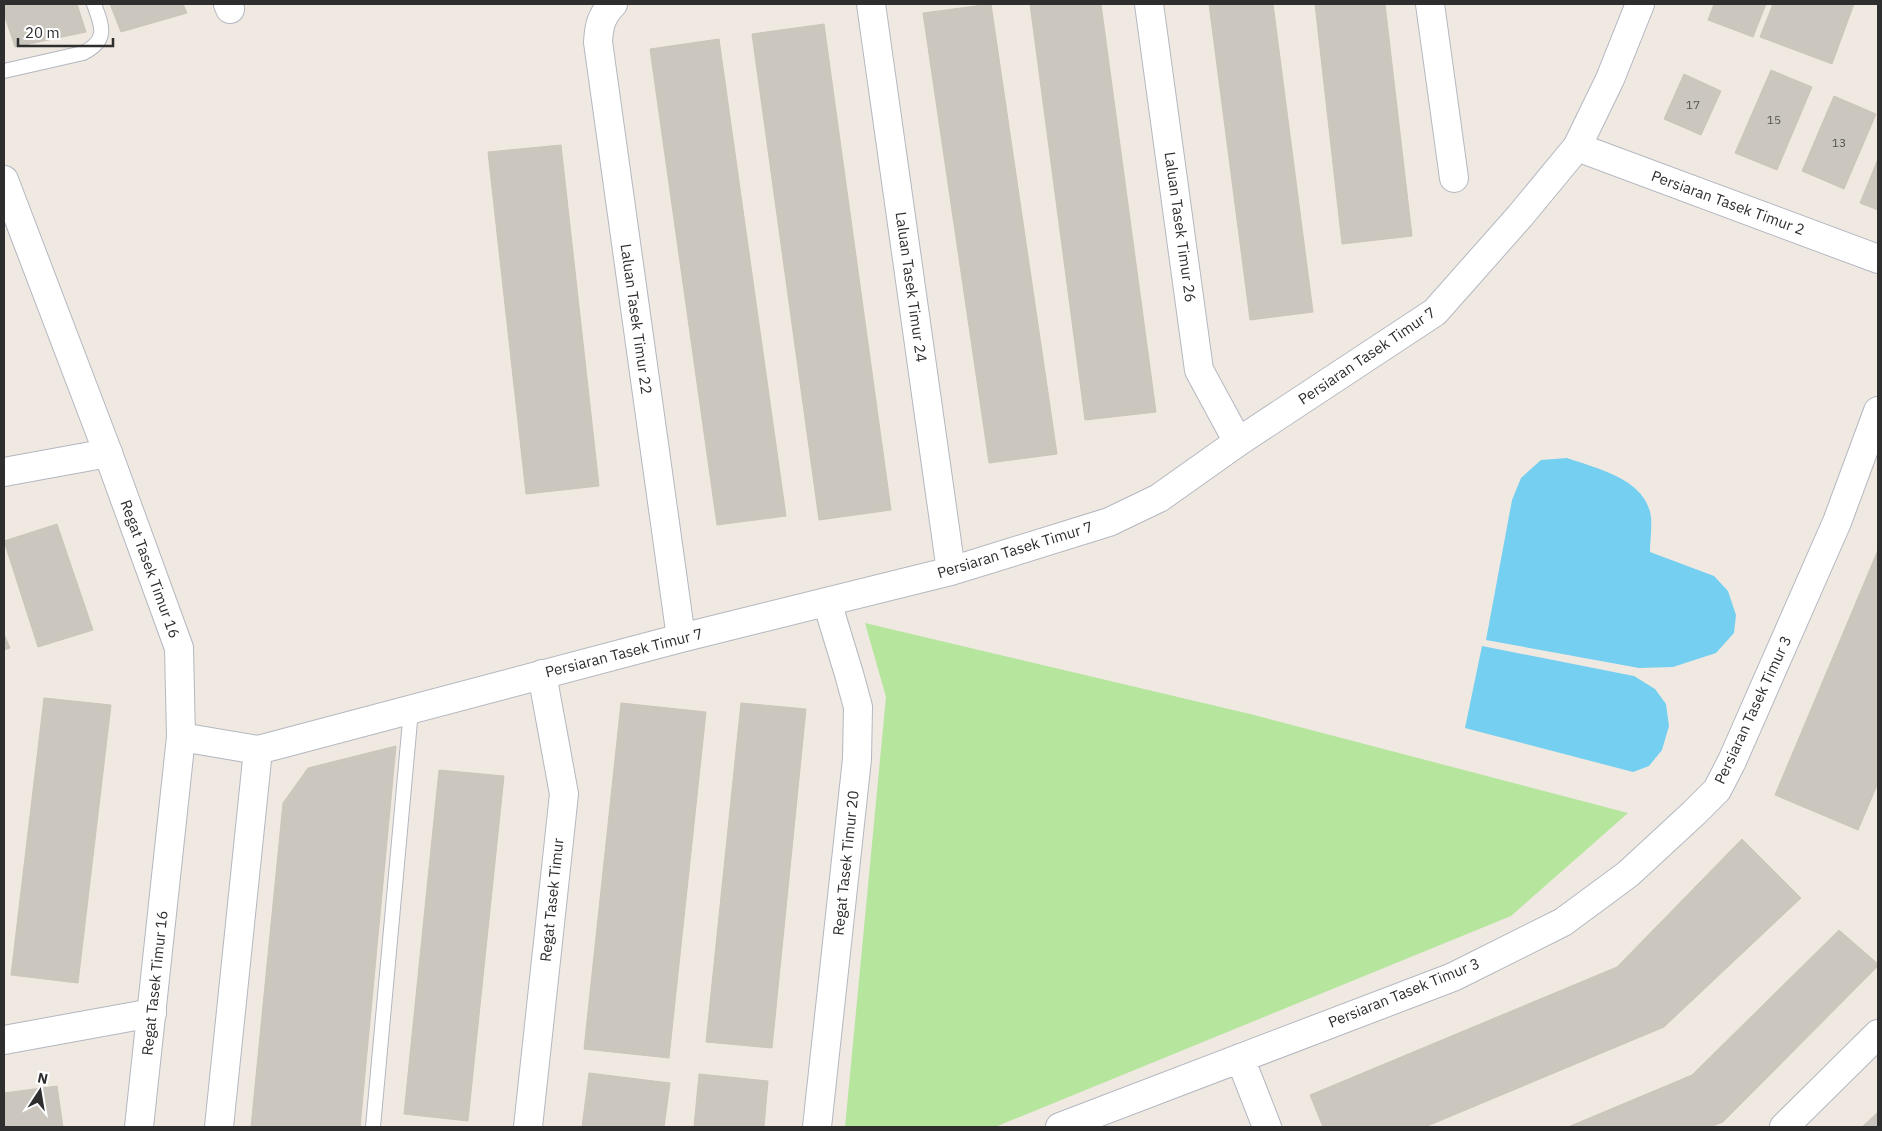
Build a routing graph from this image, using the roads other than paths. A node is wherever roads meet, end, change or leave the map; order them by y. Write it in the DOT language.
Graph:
graph roads {
  1 [pos="94,4"];
  2 [pos="871,4"];
  3 [pos="1149,4"];
  4 [pos="1430,4"];
  5 [pos="1640,4"];
  6 [pos="606,6"];
  7 [pos="4,71"];
  8 [pos="1577,147"];
  9 [pos="1454,178"];
  10 [pos="5,188"];
  11 [pos="1878,259"];
  12 [pos="1878,411"];
  13 [pos="1238,442"];
  14 [pos="108,453"];
  15 [pos="4,472"];
  16 [pos="950,570"];
  17 [pos="827,602"];
  18 [pos="681,638"];
  19 [pos="542,674"];
  20 [pos="411,710"];
  21 [pos="181,737"];
  22 [pos="258,750"];
  23 [pos="152,1013"];
  24 [pos="1878,1034"];
  25 [pos="4,1040"];
  26 [pos="1240,1058"];
  27 [pos="139,1127"];
  28 [pos="219,1127"];
  29 [pos="372,1127"];
  30 [pos="528,1127"];
  31 [pos="817,1127"];
  32 [pos="1060,1127"];
  33 [pos="1267,1127"];
  34 [pos="1784,1127"];
  1 -- 7 [label="lane"];
  2 -- 16 [label="street, Laluan Tasek Timur 24"];
  3 -- 13 [label="street, Laluan Tasek Timur 26"];
  4 -- 9 [label="street"];
  5 -- 8 [label="street, Persiaran Tasek Timur 7"];
  6 -- 18 [label="street, Laluan Tasek Timur 22"];
  8 -- 11 [label="street, Persiaran Tasek Timur 2"];
  8 -- 13 [label="street, Persiaran Tasek Timur 7"];
  10 -- 14 [label="street, Regat Tasek Timur 16"];
  12 -- 26 [label="street, Persiaran Tasek Timur 3"];
  13 -- 16 [label="street, Persiaran Tasek Timur 7"];
  14 -- 15 [label="street"];
  14 -- 21 [label="street, Regat Tasek Timur 16"];
  16 -- 17 [label="street, Persiaran Tasek Timur 7"];
  17 -- 18 [label="street, Persiaran Tasek Timur 7"];
  17 -- 31 [label="street, Regat Tasek Timur 20"];
  18 -- 19 [label="street, Persiaran Tasek Timur 7"];
  19 -- 20 [label="street, Persiaran Tasek Timur 7"];
  19 -- 30 [label="street, Regat Tasek Timur"];
  20 -- 22 [label="street, Persiaran Tasek Timur 7"];
  20 -- 29 [label="lane"];
  21 -- 22 [label="street, Persiaran Tasek Timur 7"];
  21 -- 23 [label="street, Regat Tasek Timur 16"];
  22 -- 28 [label="street"];
  23 -- 25 [label="street"];
  23 -- 27 [label="street, Regat Tasek Timur 16"];
  24 -- 34 [label="street"];
  26 -- 32 [label="street, Persiaran Tasek Timur 3"];
  26 -- 33 [label="street"];
}
